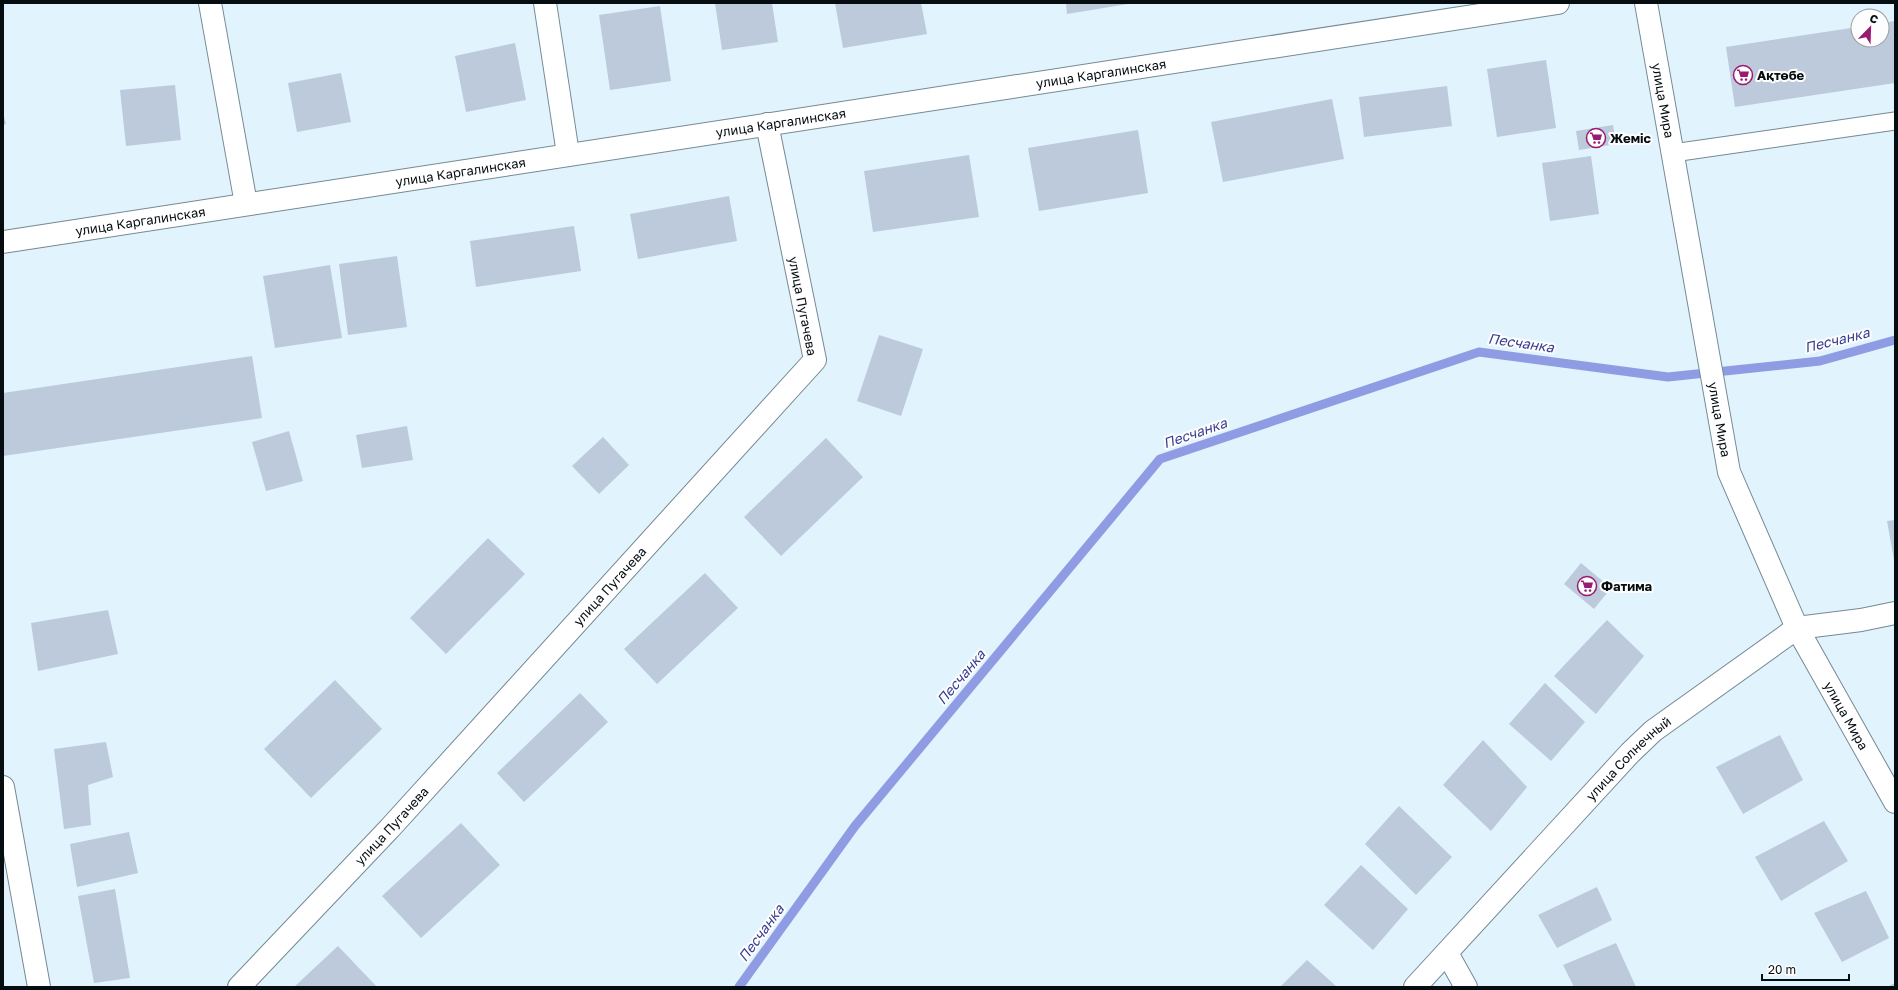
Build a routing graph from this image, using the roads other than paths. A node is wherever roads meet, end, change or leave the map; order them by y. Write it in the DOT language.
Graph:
graph roads {
  1 [pos="210,3"];
  2 [pos="545,3"];
  3 [pos="1558,3"];
  4 [pos="1646,3"];
  5 [pos="1895,121"];
  6 [pos="767,124"];
  7 [pos="1673,153"];
  8 [pos="568,154"];
  9 [pos="246,204"];
  10 [pos="3,242"];
  11 [pos="1895,613"];
  12 [pos="1797,628"];
  13 [pos="3,787"];
  14 [pos="1895,802"];
  15 [pos="1447,953"];
  16 [pos="40,987"];
  17 [pos="239,987"];
  18 [pos="1415,987"];
  19 [pos="1466,987"];
  1 -- 9 [label="street"];
  2 -- 8 [label="street"];
  3 -- 6 [label="street, улица Каргалинская"];
  4 -- 7 [label="street, улица Мира"];
  5 -- 7 [label="lane"];
  6 -- 8 [label="street, улица Каргалинская"];
  6 -- 17 [label="street, улица Пугачева"];
  7 -- 12 [label="street, улица Мира"];
  8 -- 9 [label="street, улица Каргалинская"];
  9 -- 10 [label="street, улица Каргалинская"];
  11 -- 12 [label="street, улица Солнечный"];
  12 -- 14 [label="street, улица Мира"];
  12 -- 15 [label="street, улица Солнечный"];
  13 -- 16 [label="street"];
  15 -- 18 [label="street, улица Солнечный"];
  15 -- 19 [label="street"];
}
